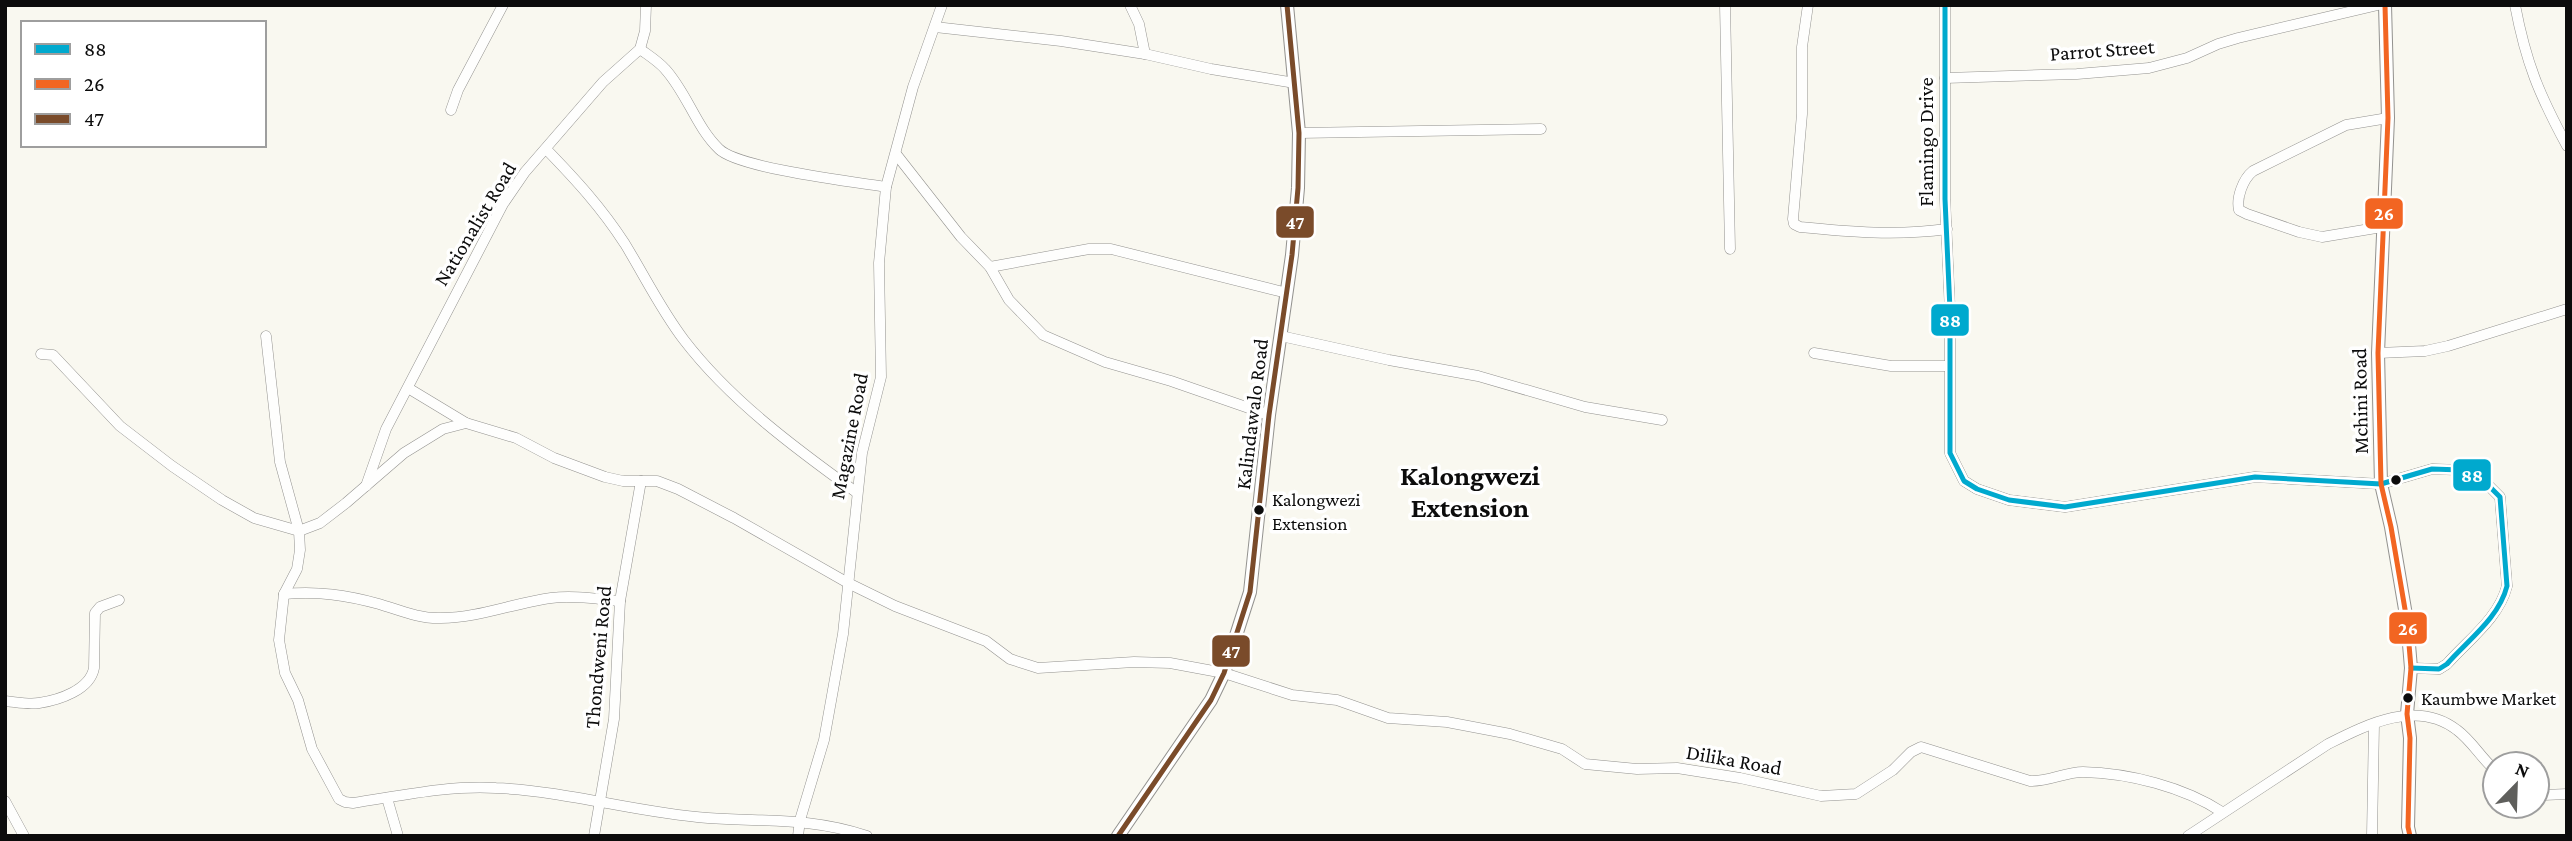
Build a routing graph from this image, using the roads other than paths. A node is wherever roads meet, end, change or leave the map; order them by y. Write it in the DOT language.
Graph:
graph roads {
  1 [pos="503,5"];
  2 [pos="646,5"];
  3 [pos="942,5"];
  4 [pos="1130,5"];
  5 [pos="1287,5"];
  6 [pos="1725,5"];
  7 [pos="1808,5"];
  8 [pos="1945,5"];
  9 [pos="2378,5"];
  10 [pos="2385,5"];
  11 [pos="2515,5"];
  12 [pos="935,27"];
  13 [pos="640,49"];
  14 [pos="1146,54"];
  15 [pos="1945,78"];
  16 [pos="1295,83"];
  17 [pos="451,110"];
  18 [pos="2389,118"];
  19 [pos="1541,129"];
  20 [pos="1299,133"];
  21 [pos="2567,146"];
  22 [pos="546,149"];
  23 [pos="896,154"];
  24 [pos="886,187"];
  25 [pos="2382,227"];
  26 [pos="1947,229"];
  27 [pos="1730,249"];
  28 [pos="990,267"];
  29 [pos="1287,293"];
  30 [pos="2567,309"];
  31 [pos="266,336"];
  32 [pos="1280,336"];
  33 [pos="1814,352"];
  34 [pos="2378,353"];
  35 [pos="41,354"];
  36 [pos="1949,366"];
  37 [pos="408,388"];
  38 [pos="1269,415"];
  39 [pos="1662,420"];
  40 [pos="466,422"];
  41 [pos="641,481"];
  42 [pos="2381,484"];
  43 [pos="366,487"];
  44 [pos="856,492"];
  45 [pos="299,531"];
  46 [pos="848,583"];
  47 [pos="284,594"];
  48 [pos="119,600"];
  49 [pos="620,601"];
  50 [pos="2411,668"];
  51 [pos="1224,673"];
  52 [pos="5,701"];
  53 [pos="2407,714"];
  54 [pos="2374,724"];
  55 [pos="2481,755"];
  56 [pos="387,798"];
  57 [pos="5,801"];
  58 [pos="600,802"];
  59 [pos="2222,812"];
  60 [pos="800,820"];
  61 [pos="24,836"];
  62 [pos="398,836"];
  63 [pos="594,836"];
  64 [pos="798,836"];
  65 [pos="867,836"];
  66 [pos="1118,836"];
  67 [pos="2188,836"];
  68 [pos="2372,836"];
  69 [pos="2410,836"];
  1 -- 17 [label="street"];
  2 -- 13 [label="street"];
  3 -- 12 [label="street, Magazine Road"];
  4 -- 14 [label="street"];
  5 -- 16 [label="street, Kalindawalo Road"];
  6 -- 27 [label="street"];
  7 -- 26 [label="street"];
  8 -- 15 [label="street, Flamingo Drive"];
  9 -- 15 [label="street, Parrot Street"];
  10 -- 18 [label="street, Mchini Road"];
  11 -- 21 [label="street"];
  12 -- 14 [label="street"];
  12 -- 23 [label="street, Magazine Road"];
  13 -- 22 [label="street, Nationalist Road"];
  13 -- 24 [label="street"];
  14 -- 16 [label="street"];
  15 -- 26 [label="street, Flamingo Drive"];
  16 -- 20 [label="street, Kalindawalo Road"];
  18 -- 25 [label="street, Mchini Road"];
  18 -- 25 [label="street"];
  19 -- 20 [label="street"];
  20 -- 29 [label="street, Kalindawalo Road"];
  22 -- 37 [label="street, Nationalist Road"];
  22 -- 44 [label="street"];
  23 -- 24 [label="street, Magazine Road"];
  23 -- 28 [label="street"];
  24 -- 44 [label="street, Magazine Road"];
  25 -- 34 [label="street, Mchini Road"];
  26 -- 36 [label="street, Flamingo Drive"];
  28 -- 29 [label="street"];
  28 -- 38 [label="street"];
  29 -- 32 [label="street, Kalindawalo Road"];
  30 -- 34 [label="street"];
  31 -- 45 [label="street"];
  32 -- 38 [label="street, Kalindawalo Road"];
  32 -- 39 [label="street"];
  33 -- 36 [label="street"];
  34 -- 42 [label="street, Mchini Road"];
  35 -- 45 [label="street"];
  36 -- 42 [label="street, Flamingo Drive"];
  37 -- 40 [label="street"];
  37 -- 43 [label="street, Nationalist Road"];
  38 -- 51 [label="street, Kalindawalo Road"];
  40 -- 41 [label="street"];
  40 -- 43 [label="street"];
  41 -- 46 [label="street"];
  41 -- 49 [label="street, Thondweni Road"];
  42 -- 50 [label="street, Mchini Road"];
  42 -- 50 [label="street, Flamingo Drive"];
  43 -- 45 [label="street"];
  44 -- 46 [label="street, Magazine Road"];
  45 -- 47 [label="street"];
  46 -- 51 [label="street"];
  46 -- 60 [label="street, Magazine Road"];
  47 -- 49 [label="street"];
  47 -- 56 [label="street"];
  48 -- 52 [label="street"];
  49 -- 58 [label="street, Thondweni Road"];
  50 -- 53 [label="street, Mchini Road"];
  51 -- 59 [label="street, Dilika Road"];
  51 -- 66 [label="street, Kalindawalo Road"];
  53 -- 54 [label="street"];
  53 -- 55 [label="street"];
  53 -- 69 [label="street, Mchini Road"];
  54 -- 59 [label="street"];
  54 -- 68 [label="street"];
  56 -- 58 [label="street"];
  56 -- 62 [label="street"];
  57 -- 61 [label="street"];
  58 -- 60 [label="street"];
  58 -- 63 [label="street, Thondweni Road"];
  59 -- 67 [label="street"];
  60 -- 64 [label="street, Magazine Road"];
  60 -- 65 [label="street"];
}
